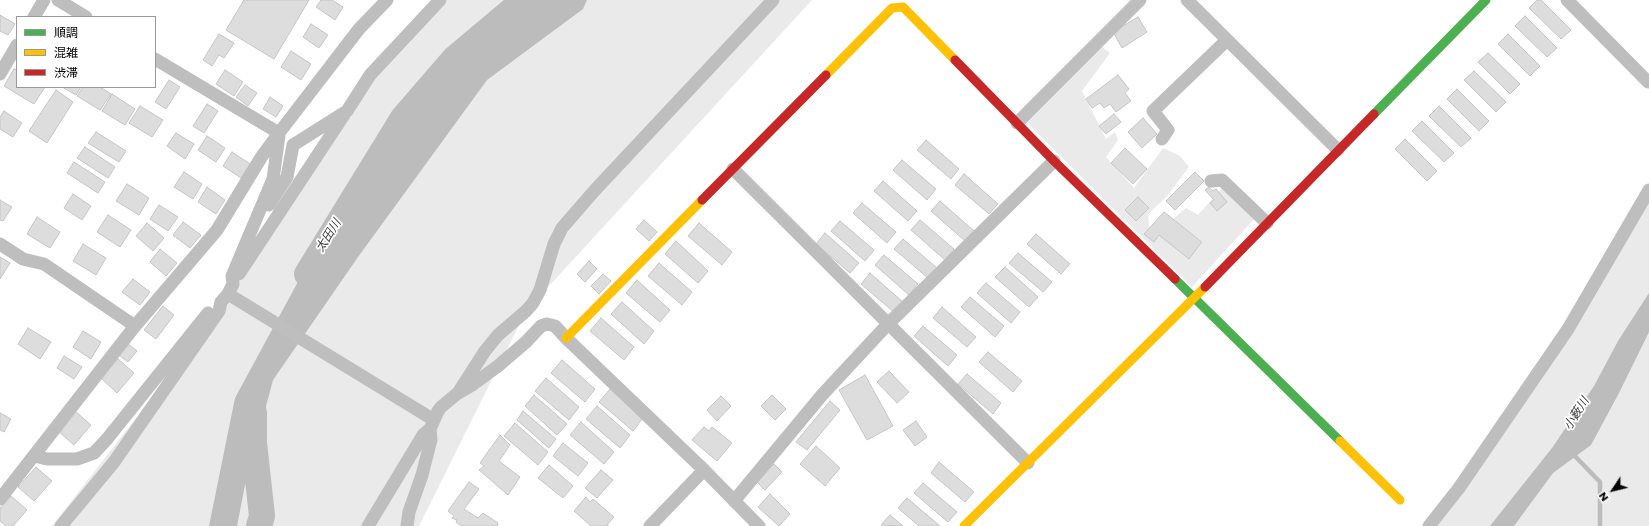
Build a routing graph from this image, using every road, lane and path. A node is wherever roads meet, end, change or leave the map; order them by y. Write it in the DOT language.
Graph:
graph roads {
  1 [pos="44,0"];
  2 [pos="58,0"];
  3 [pos="387,0"];
  4 [pos="440,0"];
  5 [pos="773,0"];
  6 [pos="1140,0"];
  7 [pos="1187,0"];
  8 [pos="1486,0"];
  9 [pos="1567,0"];
  10 [pos="35,16"];
  11 [pos="84,16"];
  12 [pos="1227,40"];
  13 [pos="16,47"];
  14 [pos="156,60"];
  15 [pos="0,74"];
  16 [pos="1648,82"];
  17 [pos="347,110"];
  18 [pos="1016,123"];
  19 [pos="279,134"];
  20 [pos="1162,139"];
  21 [pos="1338,150"];
  22 [pos="1054,161"];
  23 [pos="733,169"];
  24 [pos="1211,181"];
  25 [pos="1649,190"];
  26 [pos="1267,223"];
  27 [pos="249,235"];
  28 [pos="0,244"];
  29 [pos="229,294"];
  30 [pos="1194,298"];
  31 [pos="888,324"];
  32 [pos="135,326"];
  33 [pos="566,338"];
  34 [pos="458,393"];
  35 [pos="430,421"];
  36 [pos="34,456"];
  37 [pos="1028,463"];
  38 [pos="704,470"];
  39 [pos="0,499"];
  40 [pos="1400,500"];
  41 [pos="734,501"];
  42 [pos="61,526"];
  43 [pos="368,526"];
  44 [pos="407,526"];
  45 [pos="650,526"];
  46 [pos="759,526"];
  47 [pos="964,526"];
  48 [pos="1429,526"];
  1 -- 10 [label="street"];
  2 -- 11 [label="street"];
  3 -- 19 [label="street"];
  4 -- 17 [label="street"];
  5 -- 34 [label="street"];
  6 -- 18 [label="street"];
  7 -- 12 [label="street"];
  8 -- 21 [label="street"];
  9 -- 16 [label="street"];
  12 -- 20 [label="street"];
  12 -- 21 [label="street"];
  13 -- 15 [label="street"];
  14 -- 19 [label="street"];
  17 -- 27 [label="street"];
  17 -- 29 [label="street"];
  18 -- 22 [label="street"];
  18 -- 23 [label="street"];
  19 -- 27 [label="street"];
  19 -- 32 [label="street"];
  21 -- 26 [label="street"];
  22 -- 30 [label="street"];
  22 -- 31 [label="street"];
  23 -- 31 [label="street"];
  23 -- 33 [label="street"];
  24 -- 26 [label="street"];
  25 -- 48 [label="street"];
  26 -- 30 [label="street"];
  27 -- 29 [label="street"];
  28 -- 32 [label="street"];
  29 -- 35 [label="street"];
  29 -- 36 [label="street"];
  29 -- 42 [label="street"];
  30 -- 37 [label="street"];
  30 -- 40 [label="street"];
  31 -- 37 [label="street"];
  31 -- 41 [label="street"];
  32 -- 36 [label="street"];
  33 -- 34 [label="street"];
  33 -- 38 [label="street"];
  34 -- 35 [label="street"];
  35 -- 43 [label="street"];
  35 -- 44 [label="street"];
  36 -- 39 [label="street"];
  37 -- 47 [label="street"];
  38 -- 41 [label="street"];
  38 -- 45 [label="street"];
  41 -- 46 [label="street"];
}
